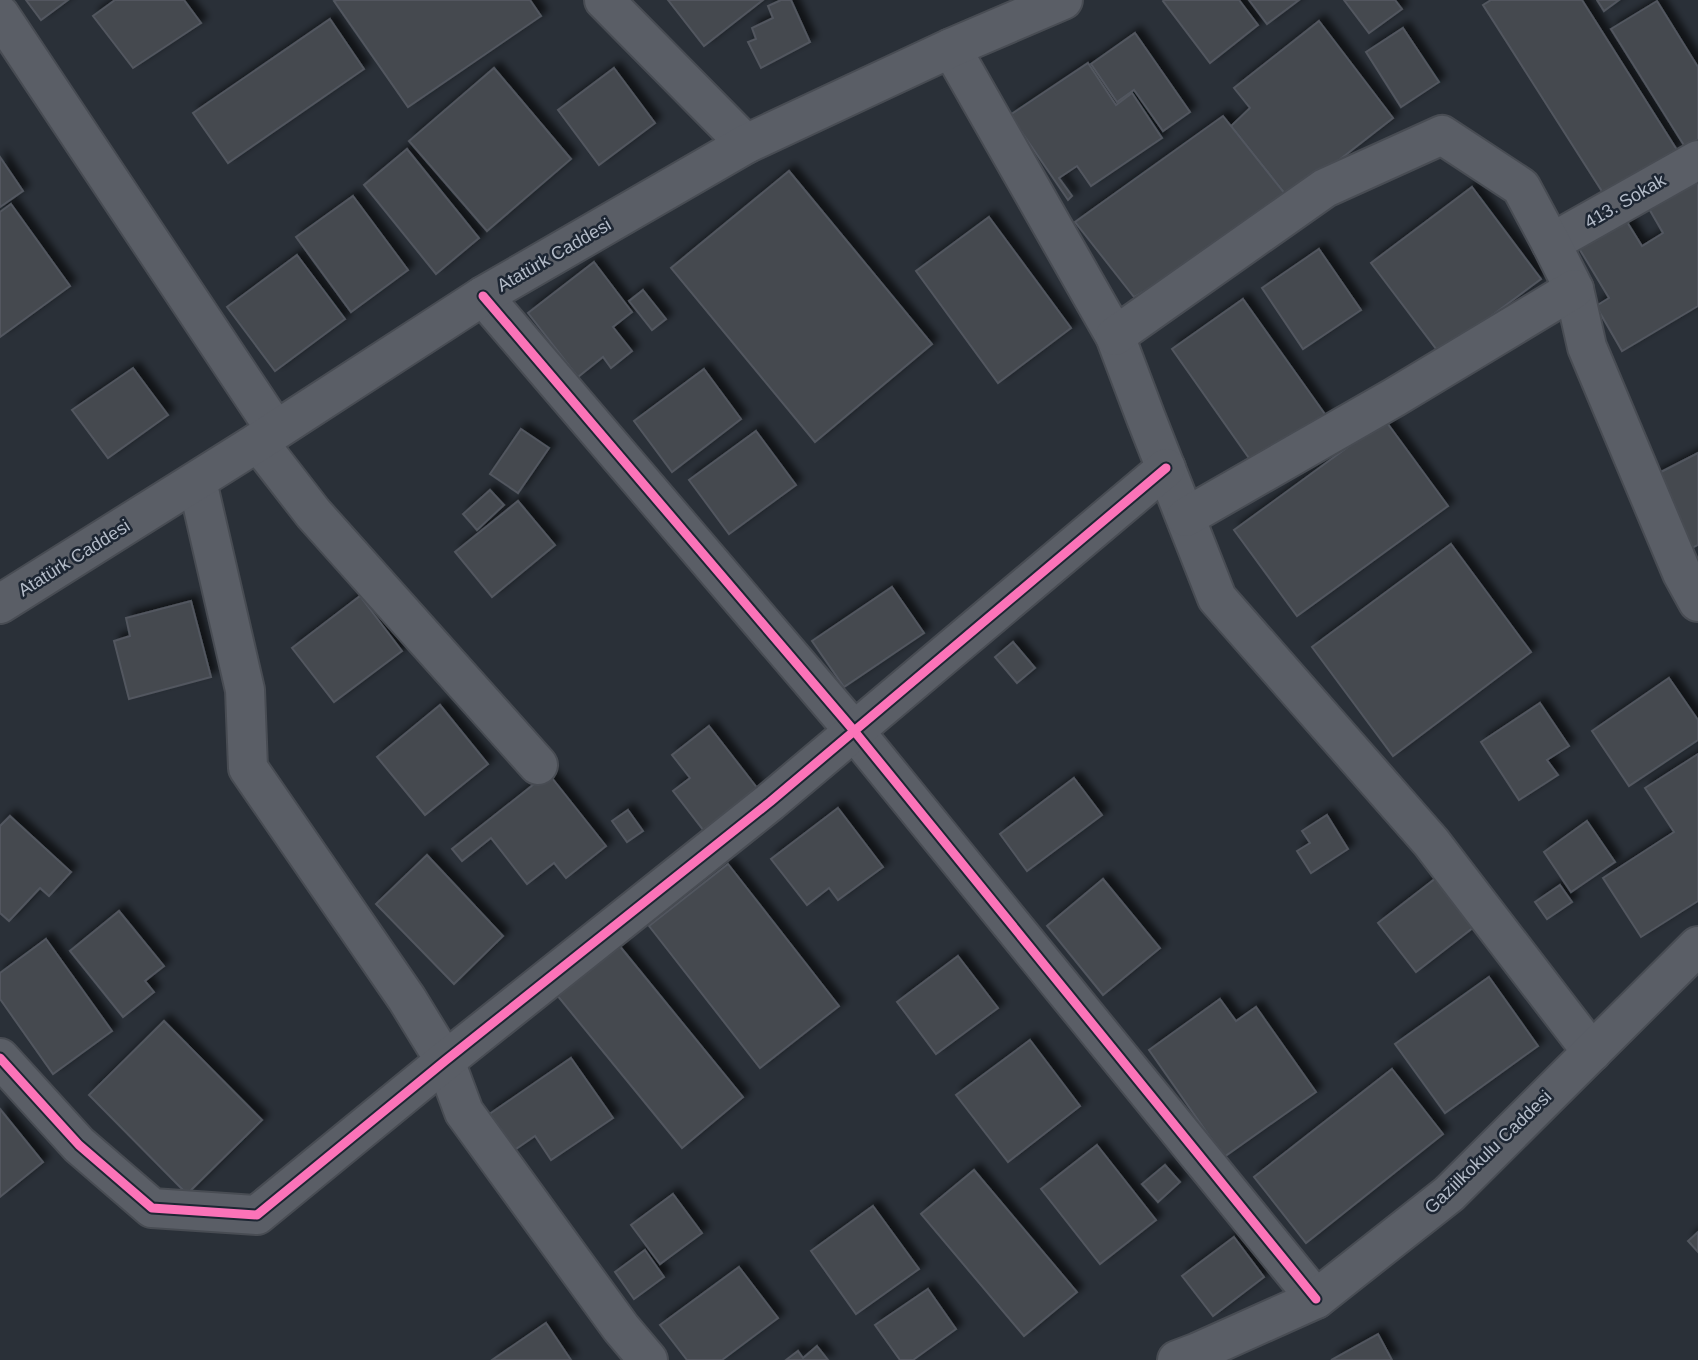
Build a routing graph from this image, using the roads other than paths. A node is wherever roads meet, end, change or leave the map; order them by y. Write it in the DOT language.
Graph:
graph roads {
  1 [pos="604,0"];
  2 [pos="1063,0"];
  3 [pos="2,23"];
  4 [pos="951,48"];
  5 [pos="746,144"];
  6 [pos="1698,160"];
  7 [pos="1551,243"];
  8 [pos="1574,289"];
  9 [pos="483,296"];
  10 [pos="1115,337"];
  11 [pos="267,436"];
  12 [pos="1166,468"];
  13 [pos="197,481"];
  14 [pos="1186,517"];
  15 [pos="1698,602"];
  16 [pos="0,604"];
  17 [pos="855,732"];
  18 [pos="538,765"];
  19 [pos="1698,946"];
  20 [pos="1592,1052"];
  21 [pos="0,1058"];
  22 [pos="444,1061"];
  23 [pos="1316,1299"];
  24 [pos="1193,1357"];
  25 [pos="648,1360"];
  1 -- 5 [label="street"];
  2 -- 4 [label="street, Atatürk Caddesi"];
  3 -- 11 [label="street"];
  4 -- 5 [label="street, Atatürk Caddesi"];
  4 -- 10 [label="street"];
  5 -- 9 [label="street, Atatürk Caddesi"];
  6 -- 7 [label="street, 413. Sokak"];
  7 -- 8 [label="street"];
  7 -- 10 [label="street"];
  8 -- 14 [label="street"];
  8 -- 15 [label="street"];
  9 -- 11 [label="street, Atatürk Caddesi"];
  9 -- 17 [label="street"];
  10 -- 12 [label="street"];
  11 -- 13 [label="street, Atatürk Caddesi"];
  11 -- 18 [label="street"];
  12 -- 14 [label="street"];
  12 -- 17 [label="street"];
  13 -- 16 [label="street, Atatürk Caddesi"];
  13 -- 22 [label="street"];
  14 -- 20 [label="street"];
  17 -- 22 [label="street"];
  17 -- 23 [label="street"];
  19 -- 20 [label="street, Gaziilkokulu Caddesi"];
  20 -- 23 [label="street, Gaziilkokulu Caddesi"];
  21 -- 22 [label="street"];
  22 -- 25 [label="street"];
  23 -- 24 [label="street, Gaziilkokulu Caddesi"];
}
